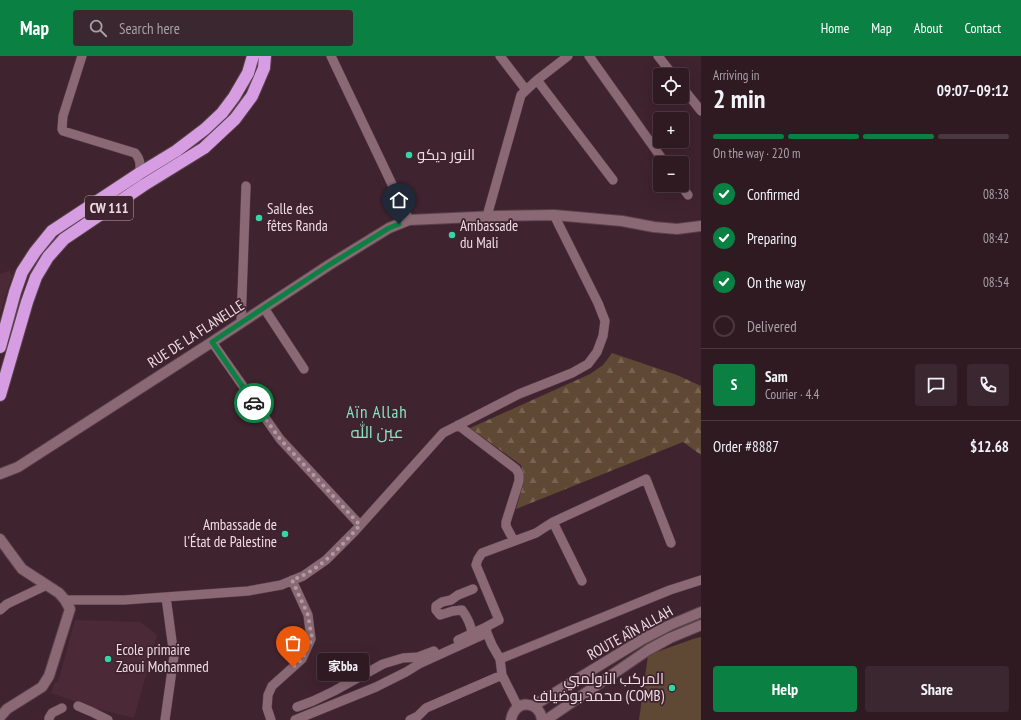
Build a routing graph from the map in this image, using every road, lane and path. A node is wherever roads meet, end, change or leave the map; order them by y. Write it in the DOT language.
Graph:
graph roads {
  1 [pos="82,56"];
  2 [pos="253,56"];
  3 [pos="265,56"];
  4 [pos="331,56"];
  5 [pos="491,56"];
  6 [pos="568,56"];
  7 [pos="589,56"];
  8 [pos="658,56"];
  9 [pos="502,58"];
  10 [pos="667,68"];
  11 [pos="537,80"];
  12 [pos="526,90"];
  13 [pos="689,96"];
  14 [pos="701,111"];
  15 [pos="660,156"];
  16 [pos="140,173"];
  17 [pos="613,180"];
  18 [pos="246,186"];
  19 [pos="686,192"];
  20 [pos="688,195"];
  21 [pos="554,215"];
  22 [pos="488,216"];
  23 [pos="409,220"];
  24 [pos="701,226"];
  25 [pos="264,308"];
  26 [pos="241,323"];
  27 [pos="212,342"];
  28 [pos="0,347"];
  29 [pos="304,370"];
  30 [pos="0,395"];
  31 [pos="458,425"];
  32 [pos="0,474"];
  33 [pos="553,522"];
  34 [pos="360,525"];
  35 [pos="0,539"];
  36 [pos="514,541"];
  37 [pos="671,543"];
  38 [pos="292,580"];
  39 [pos="701,580"];
  40 [pos="582,581"];
  41 [pos="47,585"];
  42 [pos="473,589"];
  43 [pos="166,597"];
  44 [pos="65,600"];
  45 [pos="0,610"];
  46 [pos="701,612"];
  47 [pos="701,625"];
  48 [pos="486,630"];
  49 [pos="472,633"];
  50 [pos="500,659"];
  51 [pos="502,675"];
  52 [pos="78,706"];
  53 [pos="533,706"];
  54 [pos="297,707"];
  55 [pos="518,707"];
  56 [pos="62,708"];
  57 [pos="0,717"];
  58 [pos="511,719"];
  59 [pos="49,720"];
  60 [pos="108,720"];
  61 [pos="164,720"];
  62 [pos="271,720"];
  63 [pos="295,720"];
  64 [pos="410,720"];
  65 [pos="542,720"];
  66 [pos="546,720"];
  1 -- 16 [label="street"];
  2 -- 16 [label="highway, CW 111"];
  3 -- 30 [label="highway, CW 111"];
  4 -- 23 [label="street"];
  5 -- 9 [label="street"];
  6 -- 11 [label="street"];
  7 -- 15 [label="street"];
  8 -- 10 [label="street"];
  9 -- 12 [label="street"];
  11 -- 12 [label="street"];
  11 -- 17 [label="street"];
  12 -- 22 [label="street"];
  13 -- 14 [label="street"];
  16 -- 28 [label="highway, CW 111"];
  18 -- 26 [label="street"];
  19 -- 20 [label="street"];
  21 -- 22 [label="street, RUE DE LA FLANELLE"];
  21 -- 24 [label="street, RUE DE LA FLANELLE"];
  21 -- 31 [label="street"];
  22 -- 23 [label="street, RUE DE LA FLANELLE"];
  23 -- 25 [label="street, RUE DE LA FLANELLE"];
  25 -- 26 [label="street, RUE DE LA FLANELLE"];
  25 -- 29 [label="street"];
  26 -- 27 [label="street, RUE DE LA FLANELLE"];
  27 -- 32 [label="street, RUE DE LA FLANELLE"];
  27 -- 34 [label="street"];
  31 -- 34 [label="street"];
  31 -- 36 [label="street"];
  33 -- 36 [label="street"];
  33 -- 37 [label="street"];
  33 -- 40 [label="street"];
  34 -- 38 [label="street"];
  35 -- 41 [label="street"];
  36 -- 48 [label="street"];
  38 -- 43 [label="street"];
  38 -- 62 [label="street"];
  39 -- 50 [label="street"];
  41 -- 44 [label="street"];
  41 -- 45 [label="street"];
  42 -- 49 [label="street"];
  43 -- 44 [label="street"];
  43 -- 61 [label="street"];
  44 -- 57 [label="street"];
  46 -- 53 [label="street, ROUTE AÎN ALLAH"];
  47 -- 66 [label="street, ROUTE AÎN ALLAH"];
  48 -- 49 [label="street"];
  48 -- 50 [label="street"];
  48 -- 63 [label="street"];
  49 -- 54 [label="street"];
  50 -- 51 [label="street"];
  51 -- 55 [label="street"];
  51 -- 64 [label="street"];
  52 -- 60 [label="street"];
  53 -- 55 [label="street"];
  53 -- 65 [label="street"];
  55 -- 58 [label="street"];
  56 -- 59 [label="street"];
}
